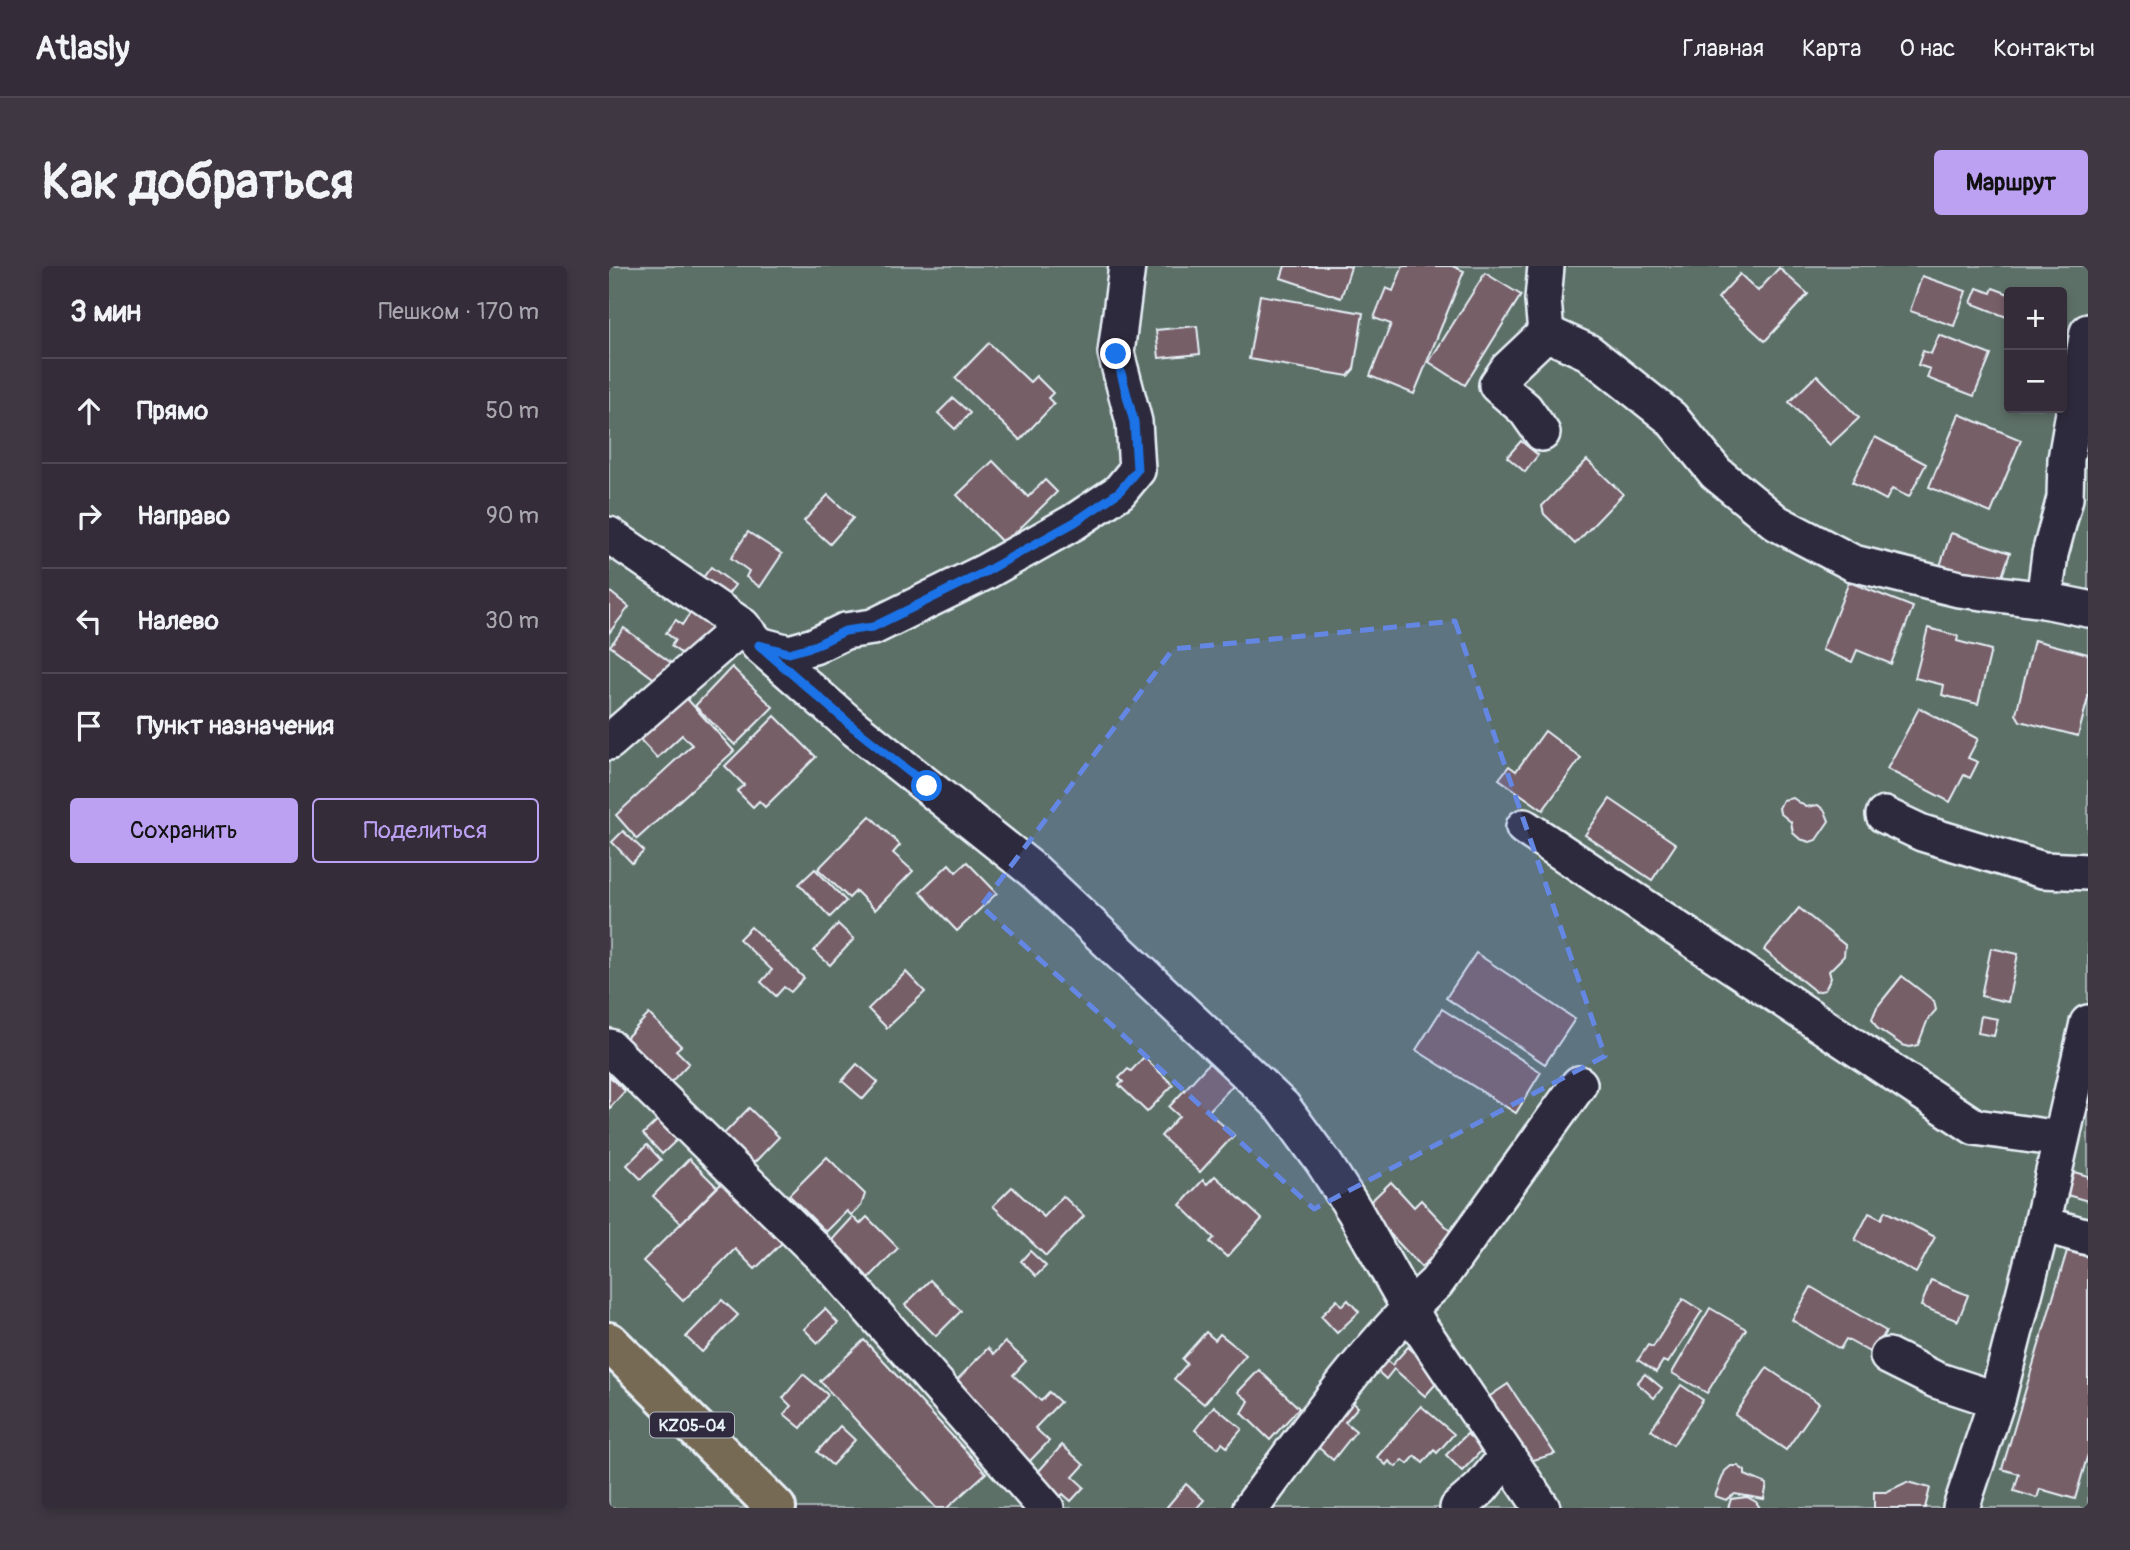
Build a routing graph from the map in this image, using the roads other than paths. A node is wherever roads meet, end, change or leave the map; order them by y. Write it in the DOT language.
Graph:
graph roads {
  1 [pos="1127,266"];
  2 [pos="1546,266"];
  3 [pos="2088,332"];
  4 [pos="1546,333"];
  5 [pos="1542,433"];
  6 [pos="609,535"];
  7 [pos="2044,600"];
  8 [pos="2088,609"];
  9 [pos="750,636"];
  10 [pos="609,742"];
  11 [pos="1884,815"];
  12 [pos="1524,827"];
  13 [pos="2088,872"];
  14 [pos="2088,1023"];
  15 [pos="609,1047"];
  16 [pos="1579,1084"];
  17 [pos="2061,1139"];
  18 [pos="2042,1224"];
  19 [pos="2088,1237"];
  20 [pos="1409,1308"];
  21 [pos="609,1342"];
  22 [pos="1888,1356"];
  23 [pos="1997,1400"];
  24 [pos="1506,1457"];
  25 [pos="776,1508"];
  26 [pos="1046,1508"];
  27 [pos="1251,1508"];
  28 [pos="1458,1508"];
  29 [pos="1542,1508"];
  30 [pos="1961,1508"];
  1 -- 9 [label="street"];
  2 -- 4 [label="street"];
  3 -- 7 [label="street"];
  4 -- 5 [label="street"];
  4 -- 7 [label="street"];
  6 -- 9 [label="street"];
  7 -- 8 [label="street"];
  9 -- 10 [label="street"];
  9 -- 20 [label="street"];
  11 -- 13 [label="street"];
  12 -- 17 [label="street"];
  14 -- 17 [label="street"];
  15 -- 26 [label="street"];
  16 -- 20 [label="street"];
  17 -- 18 [label="street"];
  18 -- 19 [label="street"];
  18 -- 23 [label="street"];
  20 -- 24 [label="street"];
  20 -- 27 [label="street"];
  21 -- 25 [label="main road, KZ05-04"];
  22 -- 23 [label="street"];
  23 -- 30 [label="street"];
  24 -- 28 [label="street"];
  24 -- 29 [label="street"];
}
